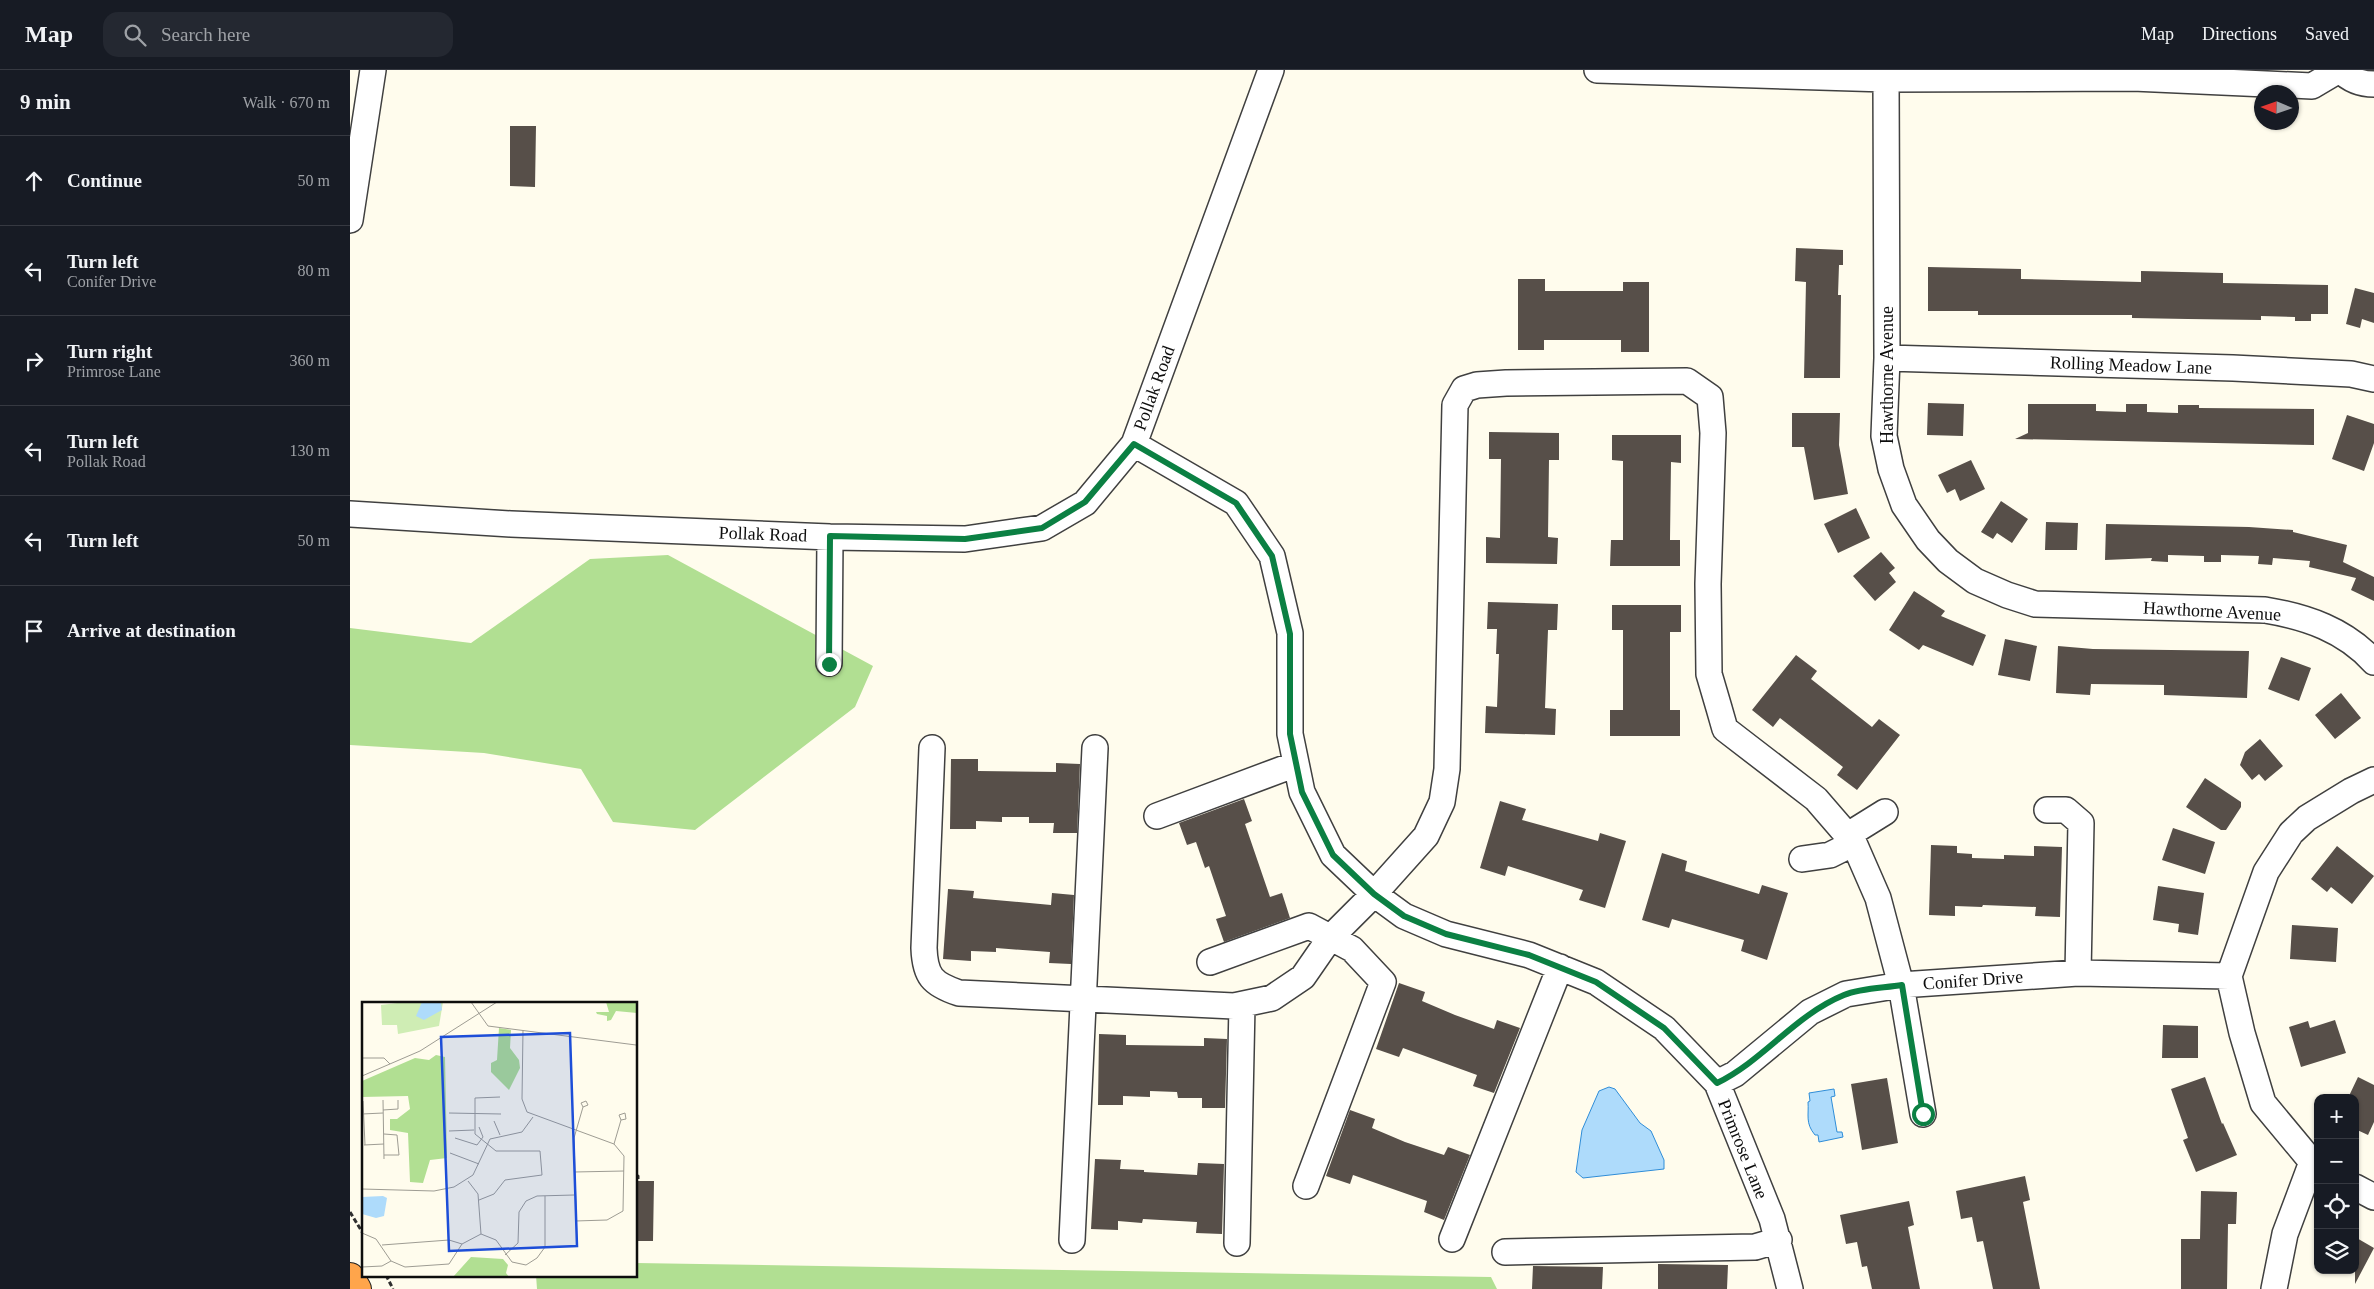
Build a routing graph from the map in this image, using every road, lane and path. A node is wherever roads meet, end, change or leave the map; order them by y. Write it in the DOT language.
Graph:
graph roads {
  1 [pos="373,70"];
  2 [pos="1270,70"];
  3 [pos="1597,70"];
  4 [pos="2340,70"];
  5 [pos="1673,71"];
  6 [pos="2133,74"];
  7 [pos="1886,79"];
  8 [pos="2374,84"];
  9 [pos="350,220"];
  10 [pos="1887,358"];
  11 [pos="2374,379"];
  12 [pos="1134,444"];
  13 [pos="350,514"];
  14 [pos="830,536"];
  15 [pos="2374,662"];
  16 [pos="829,664"];
  17 [pos="932,748"];
  18 [pos="1095,748"];
  19 [pos="1296,764"];
  20 [pos="2374,780"];
  21 [pos="2047,810"];
  22 [pos="1885,812"];
  23 [pos="1157,816"];
  24 [pos="1851,839"];
  25 [pos="1802,858"];
  26 [pos="1374,894"];
  27 [pos="1330,938"];
  28 [pos="1210,962"];
  29 [pos="1560,967"];
  30 [pos="2078,973"];
  31 [pos="2229,976"];
  32 [pos="1902,985"];
  33 [pos="1082,999"];
  34 [pos="1242,1005"];
  35 [pos="1717,1083"];
  36 [pos="1923,1114"];
  37 [pos="2314,1163"];
  38 [pos="2314,1166"];
  39 [pos="638,1176"];
  40 [pos="638,1180"];
  41 [pos="1306,1186"];
  42 [pos="2359,1188"];
  43 [pos="2374,1197"];
  44 [pos="350,1212"];
  45 [pos="362,1232"];
  46 [pos="1452,1239"];
  47 [pos="1072,1240"];
  48 [pos="1779,1240"];
  49 [pos="1237,1243"];
  50 [pos="1505,1252"];
  51 [pos="386,1276"];
  52 [pos="350,1278"];
  53 [pos="357,1289"];
  54 [pos="393,1289"];
  55 [pos="1790,1289"];
  56 [pos="2274,1289"];
  1 -- 9 [label="street"];
  2 -- 12 [label="street, Pollak Road"];
  3 -- 5 [label="street"];
  4 -- 6 [label="street"];
  4 -- 8 [label="street"];
  5 -- 7 [label="street"];
  6 -- 7 [label="street"];
  7 -- 10 [label="street, Hawthorne Avenue"];
  10 -- 11 [label="street, Rolling Meadow Lane"];
  10 -- 15 [label="street, Hawthorne Avenue"];
  12 -- 14 [label="street, Pollak Road"];
  12 -- 19 [label="street, Primrose Lane"];
  13 -- 14 [label="street, Pollak Road"];
  14 -- 16 [label="street"];
  17 -- 33 [label="street"];
  18 -- 33 [label="street"];
  19 -- 23 [label="street"];
  19 -- 26 [label="street, Primrose Lane"];
  20 -- 31 [label="street"];
  21 -- 30 [label="street"];
  22 -- 24 [label="street"];
  24 -- 25 [label="street"];
  24 -- 26 [label="street"];
  24 -- 32 [label="street"];
  26 -- 27 [label="street"];
  26 -- 29 [label="street, Primrose Lane"];
  27 -- 28 [label="street"];
  27 -- 34 [label="street"];
  27 -- 41 [label="street"];
  29 -- 35 [label="street, Primrose Lane"];
  29 -- 46 [label="street"];
  30 -- 31 [label="street, Conifer Drive"];
  30 -- 32 [label="street, Conifer Drive"];
  31 -- 37 [label="street"];
  32 -- 35 [label="street, Conifer Drive"];
  32 -- 36 [label="street"];
  33 -- 34 [label="street"];
  33 -- 47 [label="street"];
  34 -- 49 [label="street"];
  35 -- 48 [label="street, Primrose Lane"];
  38 -- 56 [label="street"];
  39 -- 40 [label="path"];
  42 -- 43 [label="street"];
  44 -- 45 [label="path"];
  48 -- 50 [label="street"];
  48 -- 55 [label="street, Primrose Lane"];
  51 -- 54 [label="path"];
  52 -- 53 [label="highway"];
}
